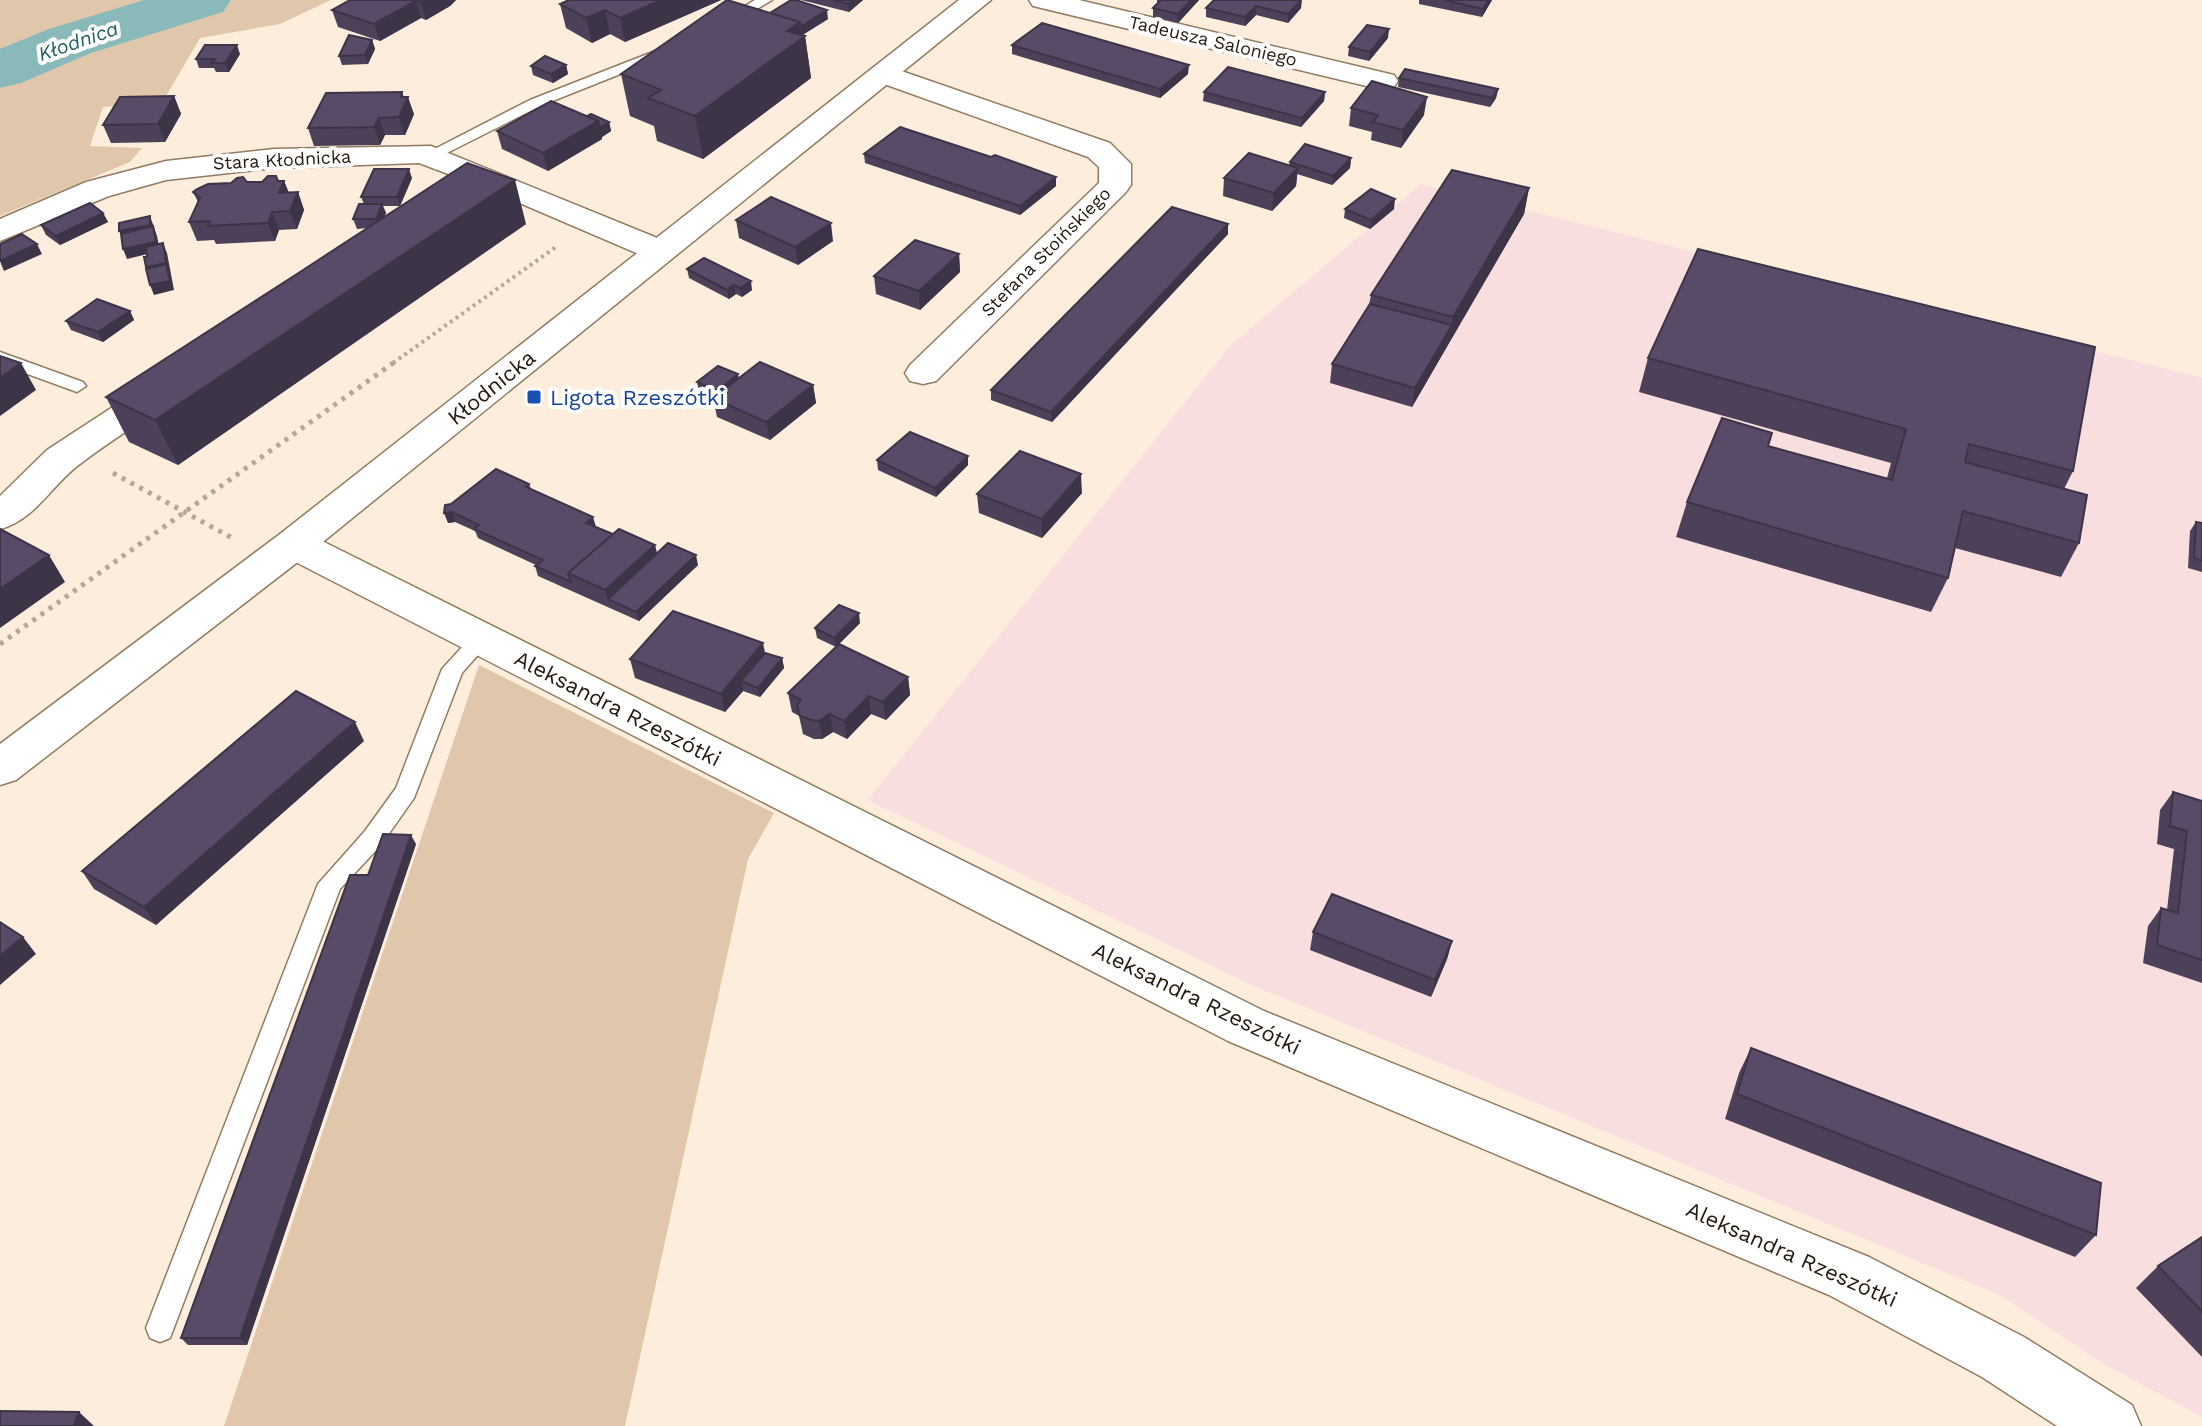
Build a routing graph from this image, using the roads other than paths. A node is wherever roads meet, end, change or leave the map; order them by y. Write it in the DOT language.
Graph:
graph roads {
  1 [pos="765,0"];
  2 [pos="977,0"];
  3 [pos="1043,0"];
  4 [pos="718,26"];
  5 [pos="680,45"];
  6 [pos="884,74"];
  7 [pos="1383,81"];
  8 [pos="431,155"];
  9 [pos="0,231"];
  10 [pos="660,251"];
  11 [pos="0,358"];
  12 [pos="192,371"];
  13 [pos="923,373"];
  14 [pos="77,386"];
  15 [pos="0,516"];
  16 [pos="294,544"];
  17 [pos="481,639"];
  18 [pos="0,768"];
  19 [pos="160,1328"];
  20 [pos="2111,1426"];
  1 -- 4 [label="lane"];
  2 -- 6 [label="street, Kłodnicka"];
  3 -- 7 [label="street, Tadeusza Saloniego"];
  5 -- 8 [label="lane, Stara Kłodnicka"];
  6 -- 10 [label="street, Kłodnicka"];
  6 -- 13 [label="street, Stefana Stoińskiego"];
  8 -- 9 [label="street, Stara Kłodnicka"];
  8 -- 10 [label="street, Stara Kłodnicka"];
  10 -- 16 [label="street, Kłodnicka"];
  11 -- 14 [label="lane"];
  12 -- 15 [label="street"];
  16 -- 17 [label="street, Aleksandra Rzeszótki"];
  16 -- 18 [label="street, Kłodnicka"];
  17 -- 19 [label="lane"];
  17 -- 20 [label="street, Aleksandra Rzeszótki"];
}
